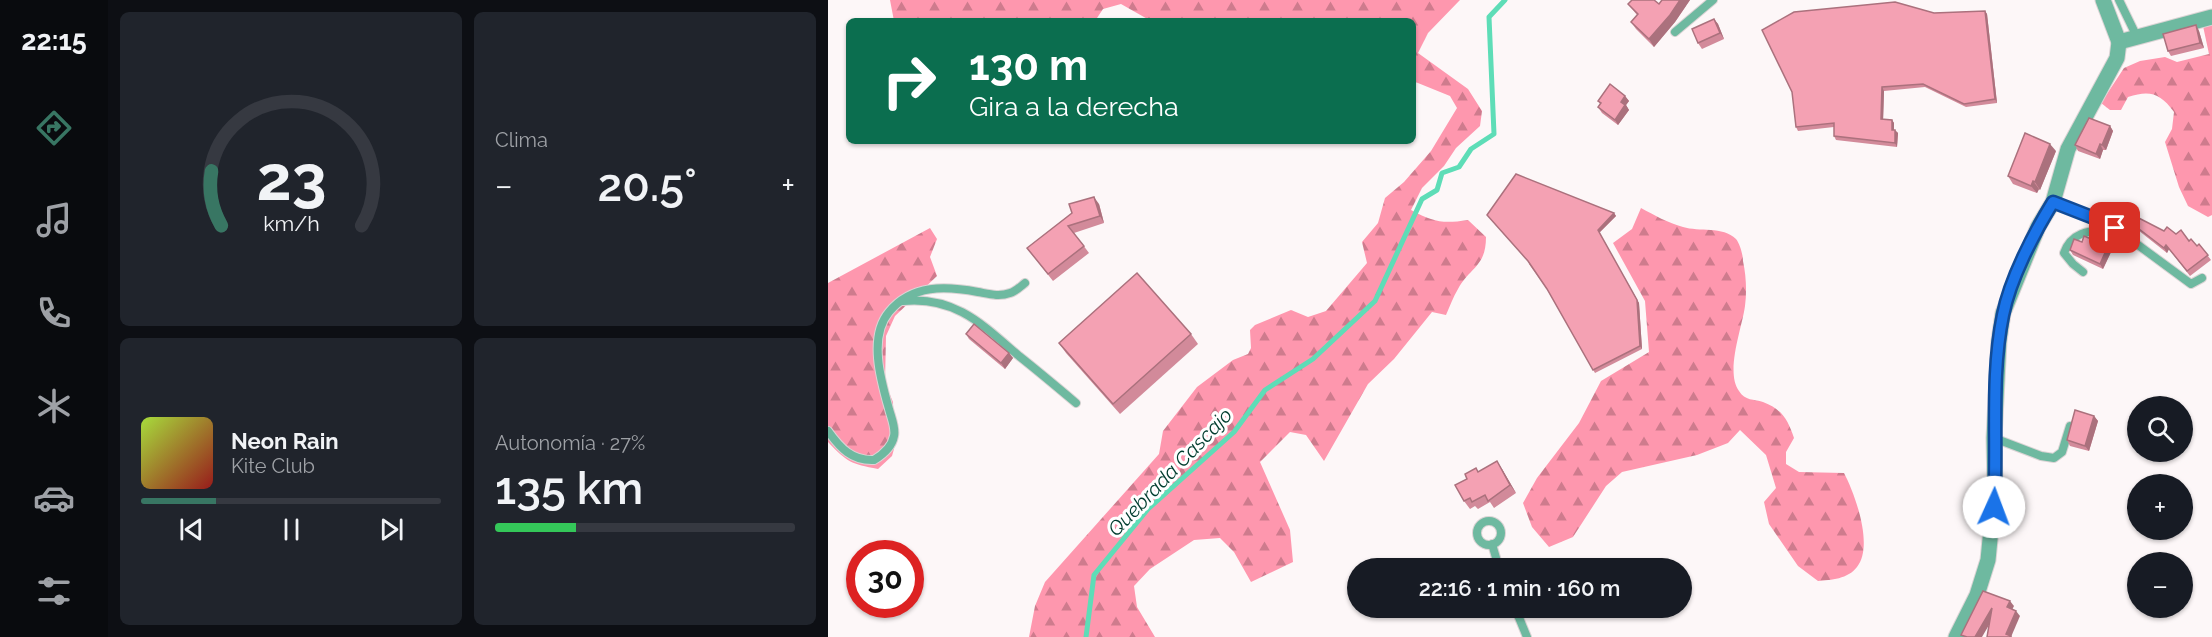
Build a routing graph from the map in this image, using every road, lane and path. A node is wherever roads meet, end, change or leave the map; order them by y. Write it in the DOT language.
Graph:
graph roads {
  1 [pos="1713,0"];
  2 [pos="2103,0"];
  3 [pos="2119,0"];
  4 [pos="2212,17"];
  5 [pos="1675,32"];
  6 [pos="2137,37"];
  7 [pos="2119,42"];
  8 [pos="2053,202"];
  9 [pos="2115,228"];
  10 [pos="2083,272"];
  11 [pos="2202,278"];
  12 [pos="1025,283"];
  13 [pos="902,301"];
  14 [pos="1076,402"];
  15 [pos="2070,426"];
  16 [pos="828,431"];
  17 [pos="1994,438"];
  18 [pos="1492,544"];
  19 [pos="1496,558"];
  20 [pos="1519,618"];
  21 [pos="1527,637"];
  22 [pos="1956,637"];
  1 -- 5 [label="lane"];
  2 -- 7 [label="street"];
  3 -- 6 [label="lane"];
  4 -- 6 [label="street"];
  6 -- 7 [label="street"];
  7 -- 8 [label="street"];
  8 -- 9 [label="lane"];
  8 -- 17 [label="street"];
  9 -- 10 [label="lane"];
  9 -- 11 [label="lane"];
  12 -- 13 [label="lane"];
  13 -- 14 [label="lane"];
  13 -- 16 [label="lane"];
  15 -- 17 [label="lane"];
  17 -- 22 [label="street"];
  18 -- 19 [label="lane"];
  20 -- 21 [label="lane"];
}
